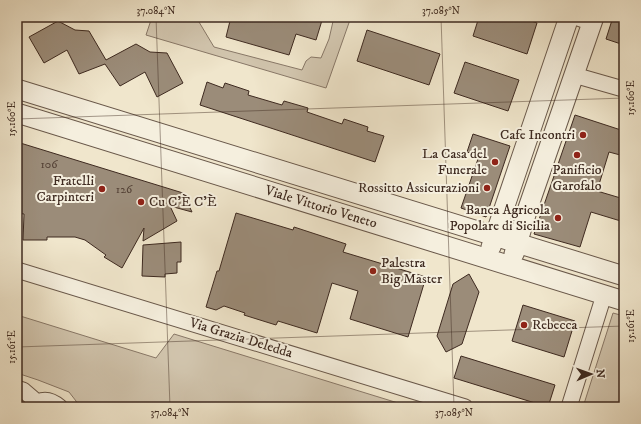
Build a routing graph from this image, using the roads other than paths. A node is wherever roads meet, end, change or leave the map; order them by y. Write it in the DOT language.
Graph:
graph roads {
  1 [pos="569,17"];
  2 [pos="587,19"];
  3 [pos="574,75"];
  4 [pos="17,89"];
  5 [pos="623,89"];
  6 [pos="17,114"];
  7 [pos="494,236"];
  8 [pos="517,243"];
  9 [pos="487,258"];
  10 [pos="510,266"];
  11 [pos="17,270"];
  12 [pos="624,276"];
  13 [pos="604,295"];
  14 [pos="624,301"];
  15 [pos="17,388"];
  16 [pos="34,404"];
  17 [pos="60,407"];
  18 [pos="465,407"];
  19 [pos="569,407"];
  1 -- 7 [label="street"];
  2 -- 3 [label="street"];
  3 -- 5 [label="street"];
  3 -- 8 [label="street"];
  4 -- 7 [label="street, Viale Vittorio Veneto"];
  6 -- 9 [label="street, Viale Vittorio Veneto"];
  7 -- 8 [label="street, Viale Vittorio Veneto"];
  7 -- 9 [label="street"];
  8 -- 10 [label="street"];
  8 -- 12 [label="street, Viale Vittorio Veneto"];
  9 -- 10 [label="street, Viale Vittorio Veneto"];
  10 -- 13 [label="street, Viale Vittorio Veneto"];
  11 -- 18 [label="street, Via Grazia Deledda"];
  13 -- 14 [label="street, Viale Vittorio Veneto"];
  13 -- 19 [label="street"];
  15 -- 16 [label="street"];
  16 -- 17 [label="street"];
}
